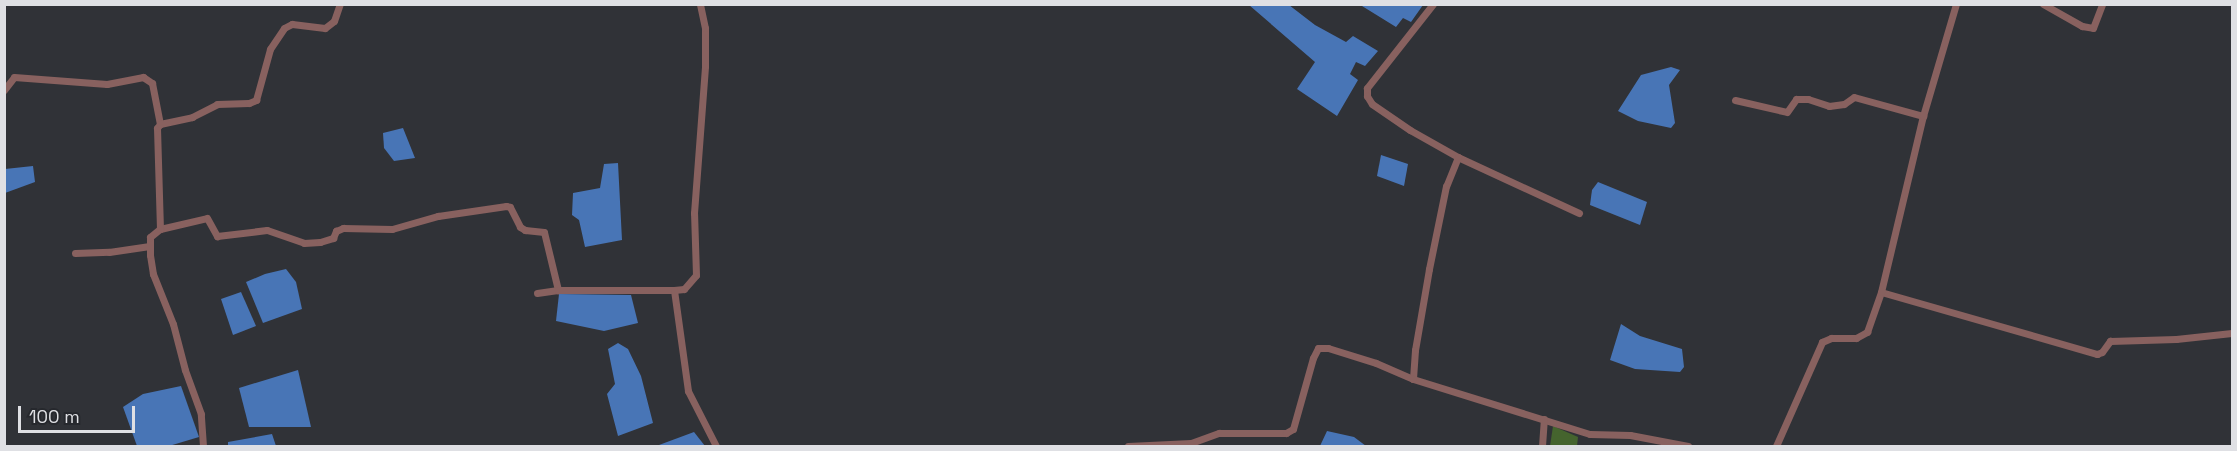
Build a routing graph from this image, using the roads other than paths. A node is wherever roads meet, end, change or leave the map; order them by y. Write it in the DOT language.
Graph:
graph roads {
  1 [pos="340,4"];
  2 [pos="700,4"];
  3 [pos="1433,4"];
  4 [pos="1956,4"];
  5 [pos="2043,4"];
  6 [pos="2102,4"];
  7 [pos="4,90"];
  8 [pos="1735,100"];
  9 [pos="1923,116"];
  10 [pos="160,124"];
  11 [pos="1458,157"];
  12 [pos="1579,213"];
  13 [pos="160,229"];
  14 [pos="150,246"];
  15 [pos="75,253"];
  16 [pos="558,290"];
  17 [pos="674,290"];
  18 [pos="1881,292"];
  19 [pos="537,293"];
  20 [pos="2232,333"];
  21 [pos="1413,379"];
  22 [pos="1544,419"];
  23 [pos="203,447"];
  24 [pos="716,447"];
  25 [pos="1128,447"];
  26 [pos="1542,447"];
  27 [pos="1688,447"];
  28 [pos="1776,447"];
  1 -- 10 [label="street"];
  2 -- 17 [label="street"];
  3 -- 11 [label="street"];
  4 -- 9 [label="street"];
  5 -- 6 [label="street"];
  7 -- 10 [label="street"];
  8 -- 9 [label="street"];
  9 -- 18 [label="street"];
  10 -- 13 [label="street"];
  11 -- 12 [label="street"];
  11 -- 21 [label="street"];
  13 -- 14 [label="street"];
  13 -- 16 [label="street"];
  14 -- 15 [label="street"];
  14 -- 23 [label="street"];
  16 -- 17 [label="street"];
  16 -- 19 [label="street"];
  17 -- 24 [label="street"];
  18 -- 20 [label="street"];
  18 -- 28 [label="street"];
  21 -- 22 [label="street"];
  21 -- 25 [label="street"];
  22 -- 26 [label="street"];
  22 -- 27 [label="street"];
}
